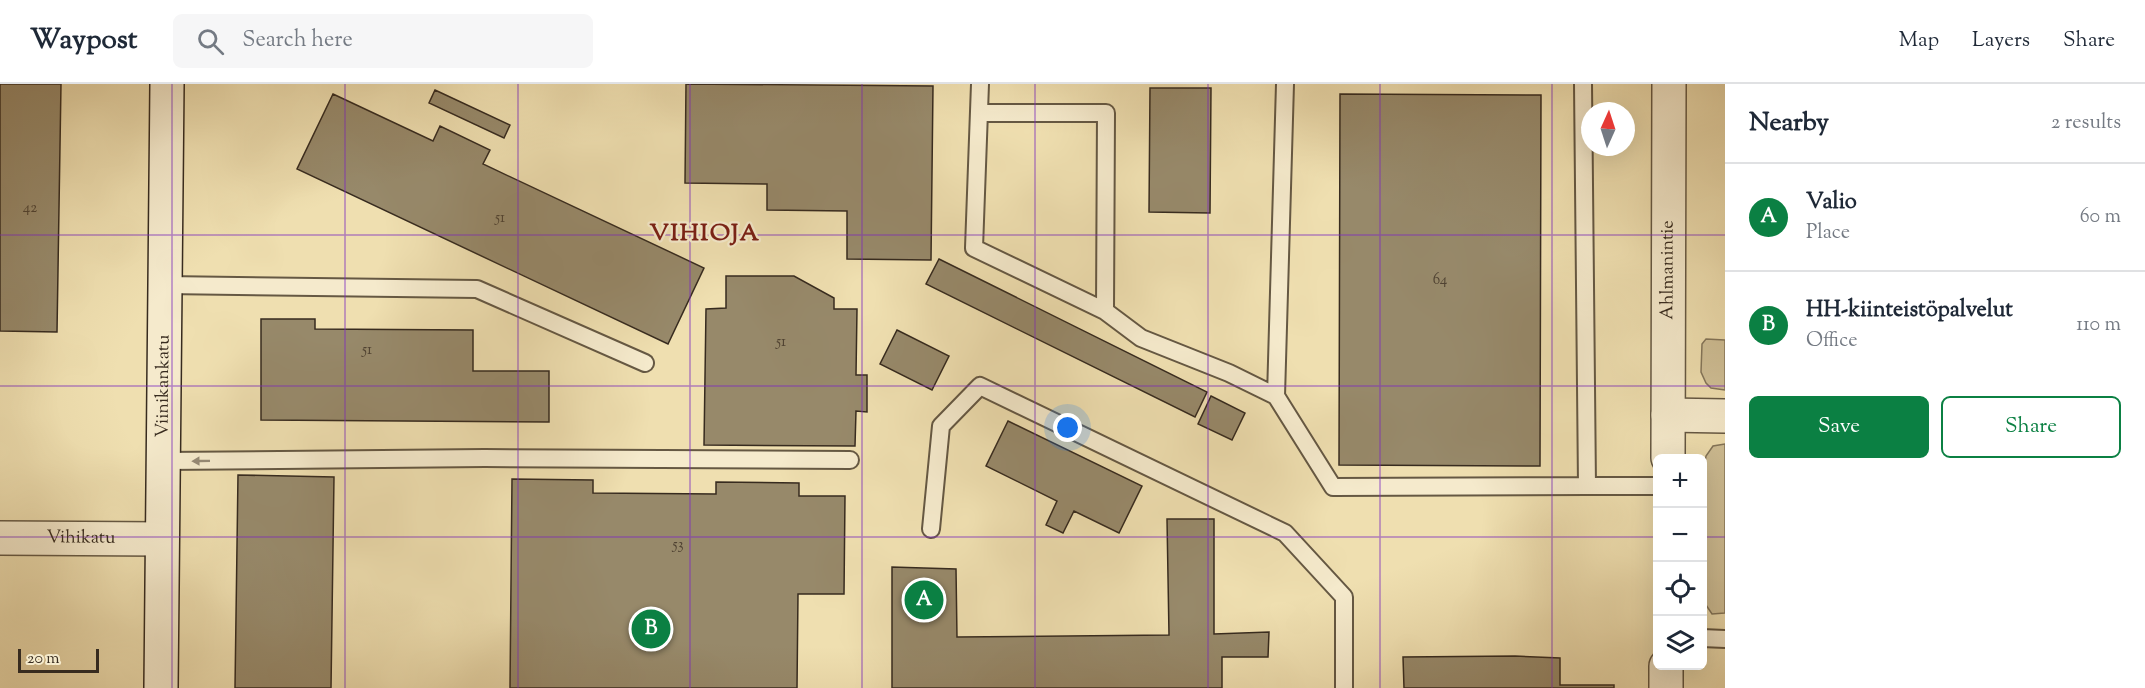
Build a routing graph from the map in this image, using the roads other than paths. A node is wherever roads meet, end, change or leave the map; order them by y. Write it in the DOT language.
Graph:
graph roads {
  1 [pos="167,84"];
  2 [pos="980,84"];
  3 [pos="1285,84"];
  4 [pos="1583,84"];
  5 [pos="1669,84"];
  6 [pos="978,112"];
  7 [pos="165,285"];
  8 [pos="1106,311"];
  9 [pos="645,363"];
  10 [pos="1275,396"];
  11 [pos="1668,415"];
  12 [pos="1725,416"];
  13 [pos="1668,454"];
  14 [pos="850,460"];
  15 [pos="164,461"];
  16 [pos="1587,486"];
  17 [pos="1653,486"];
  18 [pos="931,529"];
  19 [pos="0,538"];
  20 [pos="162,539"];
  21 [pos="1707,639"];
  22 [pos="1725,639"];
  23 [pos="1666,670"];
  24 [pos="162,688"];
  25 [pos="1344,688"];
  26 [pos="1666,688"];
  1 -- 7 [label="street, Viinikankatu"];
  2 -- 6 [label="lane"];
  3 -- 10 [label="lane"];
  4 -- 16 [label="lane"];
  5 -- 11 [label="street, Ahlmanintie"];
  6 -- 8 [label="lane"];
  6 -- 8 [label="lane"];
  7 -- 9 [label="lane"];
  7 -- 15 [label="street, Viinikankatu"];
  8 -- 10 [label="lane"];
  10 -- 16 [label="lane"];
  11 -- 12 [label="street"];
  11 -- 13 [label="street, Ahlmanintie"];
  14 -- 15 [label="lane, one-way"];
  15 -- 20 [label="street, Viinikankatu"];
  16 -- 17 [label="lane"];
  18 -- 25 [label="lane"];
  19 -- 20 [label="street, Vihikatu"];
  20 -- 24 [label="street, Viinikankatu"];
  21 -- 22 [label="lane"];
  23 -- 26 [label="street"];
}
